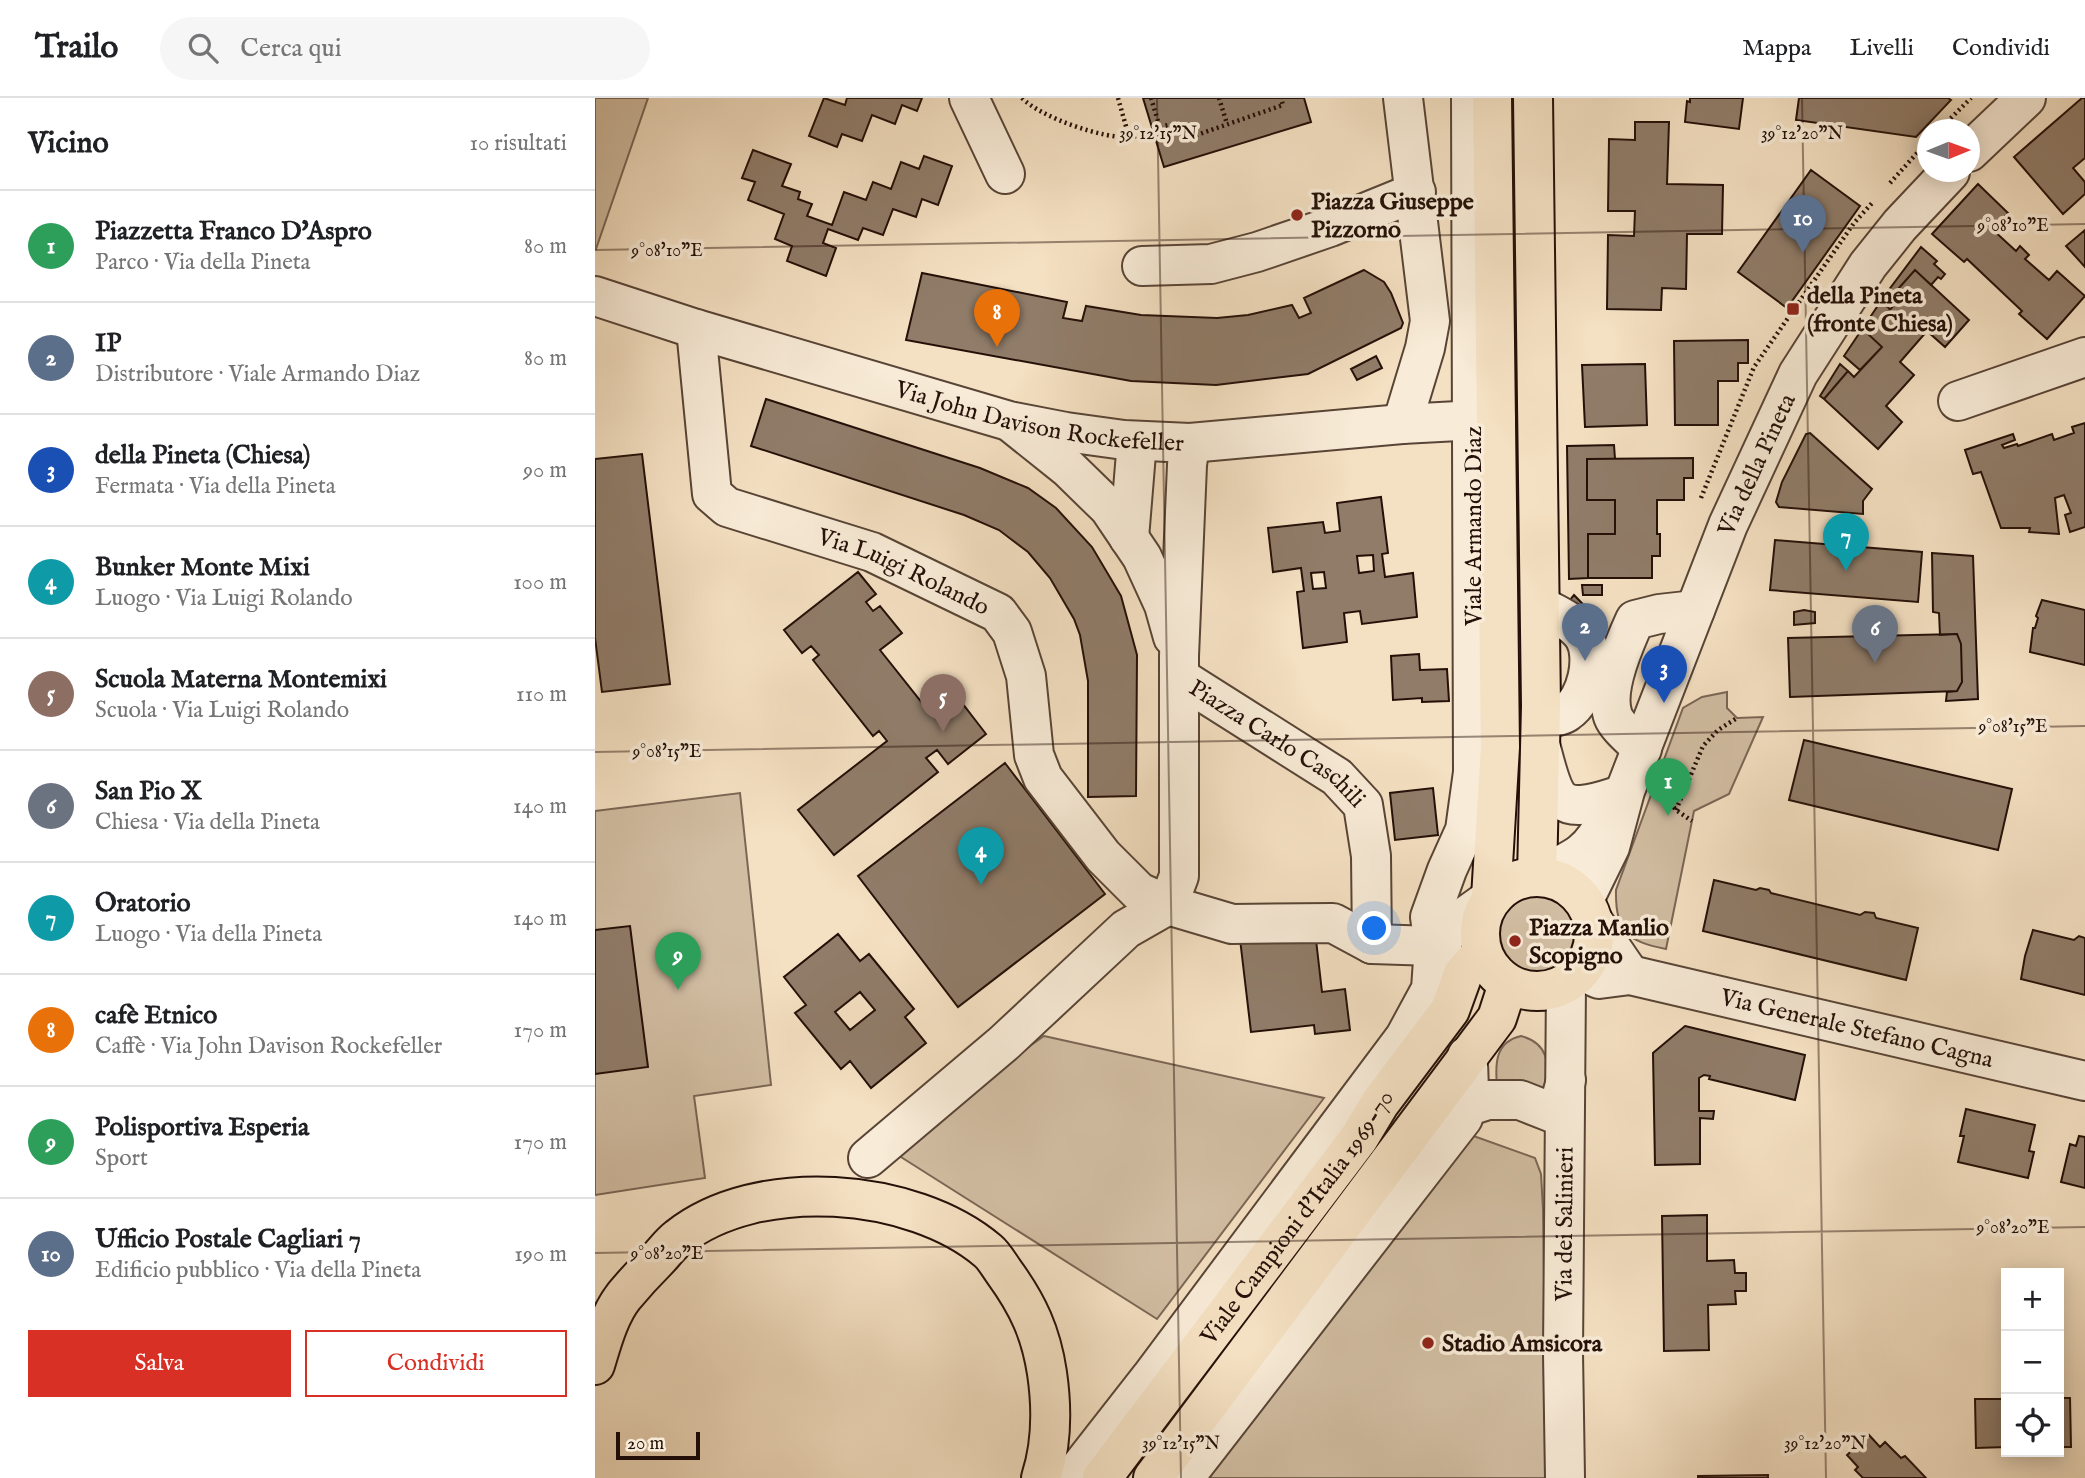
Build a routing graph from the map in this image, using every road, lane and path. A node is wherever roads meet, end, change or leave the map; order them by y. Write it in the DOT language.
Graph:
graph roads {
  1 [pos="969,98"];
  2 [pos="1021,98"];
  3 [pos="1118,98"];
  4 [pos="1151,98"];
  5 [pos="1219,98"];
  6 [pos="1281,98"];
  7 [pos="1403,98"];
  8 [pos="1471,98"];
  9 [pos="1491,98"];
  10 [pos="1971,98"];
  11 [pos="2026,98"];
  12 [pos="1533,99"];
  13 [pos="1950,119"];
  14 [pos="1227,124"];
  15 [pos="1160,128"];
  16 [pos="1129,137"];
  17 [pos="1980,142"];
  18 [pos="1005,174"];
  19 [pos="1940,182"];
  20 [pos="1416,192"];
  21 [pos="1142,266"];
  22 [pos="595,296"];
  23 [pos="696,329"];
  24 [pos="2085,357"];
  25 [pos="1958,401"];
  26 [pos="1484,420"];
  27 [pos="1009,421"];
  28 [pos="1402,424"];
  29 [pos="1137,440"];
  30 [pos="1190,443"];
  31 [pos="1129,538"];
  32 [pos="1695,610"];
  33 [pos="1179,666"];
  34 [pos="1737,718"];
  35 [pos="1540,731"];
  36 [pos="1642,749"];
  37 [pos="1632,791"];
  38 [pos="1676,810"];
  39 [pos="1692,821"];
  40 [pos="1537,876"];
  41 [pos="1492,898"];
  42 [pos="1168,905"];
  43 [pos="1588,911"];
  44 [pos="1372,944"];
  45 [pos="1434,946"];
  46 [pos="1472,963"];
  47 [pos="1630,975"];
  48 [pos="1508,984"];
  49 [pos="1571,989"];
  50 [pos="1467,1056"];
  51 [pos="1566,1077"];
  52 [pos="2085,1081"];
  53 [pos="1466,1107"];
  54 [pos="868,1158"];
  55 [pos="595,1365"];
  56 [pos="1041,1478"];
  57 [pos="1072,1478"];
  58 [pos="1102,1478"];
  59 [pos="1153,1478"];
  60 [pos="1184,1478"];
  61 [pos="1565,1478"];
  1 -- 18 [label="street"];
  2 -- 16 [label="path"];
  3 -- 16 [label="path"];
  4 -- 15 [label="path"];
  5 -- 14 [label="path"];
  6 -- 14 [label="path"];
  7 -- 20 [label="street"];
  8 -- 26 [label="street, Viale Armando Diaz"];
  9 -- 12 [label="street"];
  9 -- 26 [label="main road, Viale Armando Diaz"];
  10 -- 13 [label="path"];
  11 -- 17 [label="street"];
  12 -- 35 [label="main road"];
  14 -- 15 [label="path"];
  15 -- 16 [label="path"];
  19 -- 32 [label="street, Via della Pineta"];
  20 -- 21 [label="street"];
  20 -- 28 [label="street"];
  22 -- 23 [label="street, Via John Davison Rockefeller"];
  23 -- 27 [label="street, Via John Davison Rockefeller"];
  23 -- 42 [label="street, Via Luigi Rolando"];
  24 -- 25 [label="street"];
  26 -- 28 [label="street, Via John Davison Rockefeller"];
  26 -- 41 [label="main road, Viale Armando Diaz"];
  26 -- 45 [label="street, Viale Armando Diaz"];
  27 -- 29 [label="street, Via John Davison Rockefeller"];
  27 -- 31 [label="street"];
  28 -- 30 [label="street, Via John Davison Rockefeller"];
  29 -- 30 [label="street, Via John Davison Rockefeller"];
  29 -- 31 [label="street"];
  30 -- 33 [label="street"];
  31 -- 33 [label="street"];
  32 -- 36 [label="street, Via della Pineta"];
  32 -- 36 [label="street"];
  33 -- 42 [label="street"];
  33 -- 44 [label="street, Piazza Carlo Caschili"];
  34 -- 38 [label="path"];
  35 -- 37 [label="street"];
  35 -- 40 [label="main road"];
  36 -- 37 [label="street, Via della Pineta"];
  37 -- 38 [label="path"];
  37 -- 40 [label="street, Via della Pineta"];
  37 -- 43 [label="street, Via della Pineta"];
  38 -- 39 [label="path"];
  40 -- 41 [label="main road"];
  40 -- 43 [label="main road"];
  41 -- 45 [label="street"];
  41 -- 46 [label="main road"];
  42 -- 44 [label="street, Via Luigi Rolando"];
  42 -- 54 [label="street"];
  43 -- 47 [label="street"];
  43 -- 49 [label="main road"];
  44 -- 45 [label="street, Via Luigi Rolando"];
  45 -- 46 [label="street"];
  45 -- 57 [label="street, Viale Armando Diaz"];
  46 -- 48 [label="main road"];
  46 -- 58 [label="main road, Viale Campioni d'Italia 1969-70"];
  47 -- 49 [label="street, Via Generale Stefano Cagna"];
  47 -- 52 [label="street, Via Generale Stefano Cagna"];
  48 -- 49 [label="main road"];
  48 -- 50 [label="main road, Viale Campioni d'Italia 1969-70"];
  49 -- 51 [label="street, Via dei Salinieri"];
  50 -- 53 [label="street"];
  50 -- 59 [label="main road, Viale Campioni d'Italia 1969-70"];
  51 -- 53 [label="street"];
  51 -- 61 [label="street, Via dei Salinieri"];
  53 -- 60 [label="street"];
  55 -- 56 [label="main road"];
}
